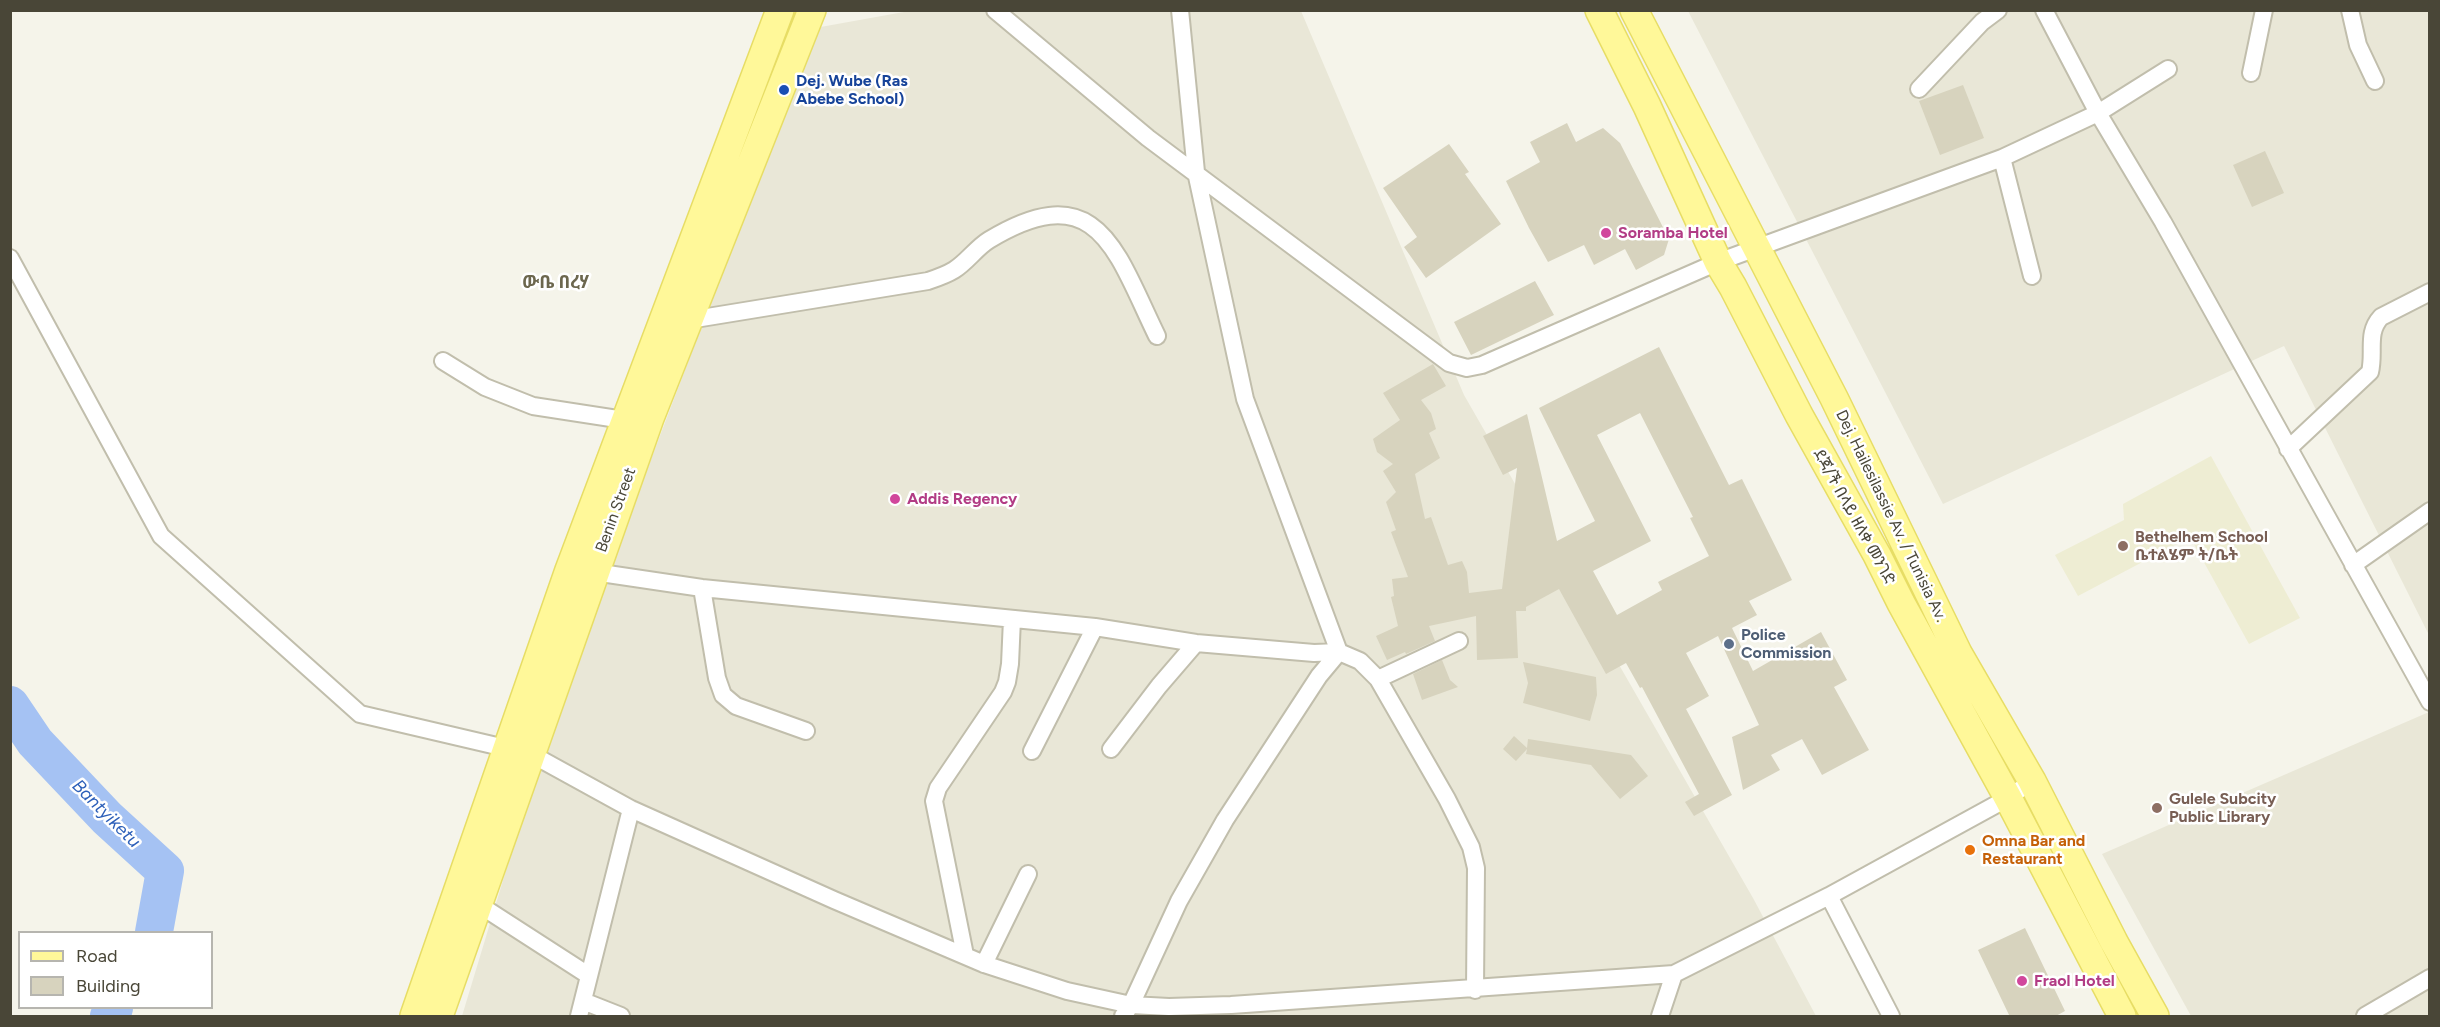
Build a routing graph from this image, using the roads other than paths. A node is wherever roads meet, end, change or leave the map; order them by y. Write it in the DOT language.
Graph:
graph roads {
  1 [pos="780,10"];
  2 [pos="812,10"];
  3 [pos="995,10"];
  4 [pos="1180,10"];
  5 [pos="1599,10"];
  6 [pos="1634,10"];
  7 [pos="1998,10"];
  8 [pos="2044,10"];
  9 [pos="2264,10"];
  10 [pos="2350,10"];
  11 [pos="2168,69"];
  12 [pos="2251,73"];
  13 [pos="2375,81"];
  14 [pos="1919,89"];
  15 [pos="2098,113"];
  16 [pos="2002,158"];
  17 [pos="1196,172"];
  18 [pos="1756,249"];
  19 [pos="10,258"];
  20 [pos="1718,262"];
  21 [pos="2032,276"];
  22 [pos="2430,292"];
  23 [pos="675,320"];
  24 [pos="1157,336"];
  25 [pos="443,361"];
  26 [pos="637,419"];
  27 [pos="2288,449"];
  28 [pos="2430,511"];
  29 [pos="2353,565"];
  30 [pos="594,572"];
  31 [pos="702,588"];
  32 [pos="1012,619"];
  33 [pos="1095,627"];
  34 [pos="1459,641"];
  35 [pos="1196,643"];
  36 [pos="1339,652"];
  37 [pos="1378,679"];
  38 [pos="2430,702"];
  39 [pos="806,731"];
  40 [pos="1111,749"];
  41 [pos="519,751"];
  42 [pos="1032,751"];
  43 [pos="2032,781"];
  44 [pos="2008,798"];
  45 [pos="631,809"];
  46 [pos="1028,874"];
  47 [pos="1829,896"];
  48 [pos="467,901"];
  49 [pos="965,955"];
  50 [pos="984,964"];
  51 [pos="1674,974"];
  52 [pos="588,975"];
  53 [pos="2430,978"];
  54 [pos="1475,990"];
  55 [pos="581,1009"];
  56 [pos="1127,1011"];
  57 [pos="414,1017"];
  58 [pos="439,1017"];
  59 [pos="621,1017"];
  60 [pos="1660,1017"];
  61 [pos="1890,1017"];
  62 [pos="2122,1017"];
  63 [pos="2155,1017"];
  64 [pos="2365,1017"];
  1 -- 23 [label="main road, Benin Street"];
  2 -- 23 [label="main road, Benin Street"];
  3 -- 17 [label="street"];
  4 -- 17 [label="street"];
  5 -- 20 [label="main road, ደጃ/ች በላይ ዘለቀ መንገድ"];
  6 -- 18 [label="main road, Dej. Hailesilassie Av. / Tunisia Av."];
  7 -- 14 [label="street"];
  8 -- 15 [label="street"];
  9 -- 12 [label="street"];
  10 -- 13 [label="street"];
  11 -- 15 [label="street"];
  15 -- 16 [label="street"];
  15 -- 27 [label="street"];
  16 -- 18 [label="street"];
  16 -- 21 [label="street"];
  17 -- 20 [label="street"];
  17 -- 36 [label="street"];
  18 -- 20 [label="street"];
  18 -- 43 [label="main road, Dej. Hailesilassie Av. / Tunisia Av."];
  19 -- 41 [label="street"];
  20 -- 44 [label="main road, ደጃ/ች በላይ ዘለቀ መንገድ"];
  22 -- 27 [label="street"];
  23 -- 24 [label="street"];
  23 -- 26 [label="main road, Benin Street"];
  25 -- 26 [label="street"];
  26 -- 30 [label="main road, Benin Street"];
  26 -- 41 [label="main road, Benin Street"];
  27 -- 29 [label="street"];
  28 -- 29 [label="street"];
  29 -- 38 [label="street"];
  30 -- 31 [label="street"];
  30 -- 41 [label="main road, Benin Street"];
  31 -- 32 [label="street"];
  31 -- 39 [label="street"];
  32 -- 33 [label="street"];
  32 -- 49 [label="street"];
  33 -- 35 [label="street"];
  33 -- 42 [label="street"];
  34 -- 37 [label="street"];
  35 -- 36 [label="street"];
  35 -- 40 [label="street"];
  36 -- 37 [label="street"];
  36 -- 56 [label="street"];
  37 -- 54 [label="street"];
  41 -- 45 [label="street"];
  41 -- 48 [label="main road, Benin Street"];
  43 -- 44 [label="street"];
  43 -- 63 [label="main road, Dej. Hailesilassie Av. / Tunisia Av."];
  44 -- 47 [label="street"];
  44 -- 62 [label="main road, ደጃ/ች በላይ ዘለቀ መንገድ"];
  45 -- 49 [label="street"];
  45 -- 52 [label="street"];
  46 -- 50 [label="street"];
  47 -- 51 [label="street"];
  47 -- 61 [label="street"];
  48 -- 52 [label="street"];
  48 -- 57 [label="main road, Benin Street"];
  48 -- 58 [label="main road, Benin Street"];
  49 -- 50 [label="street"];
  50 -- 56 [label="street"];
  51 -- 54 [label="street"];
  51 -- 60 [label="street"];
  52 -- 55 [label="street"];
  53 -- 64 [label="street"];
  54 -- 56 [label="street"];
  55 -- 59 [label="street"];
}
